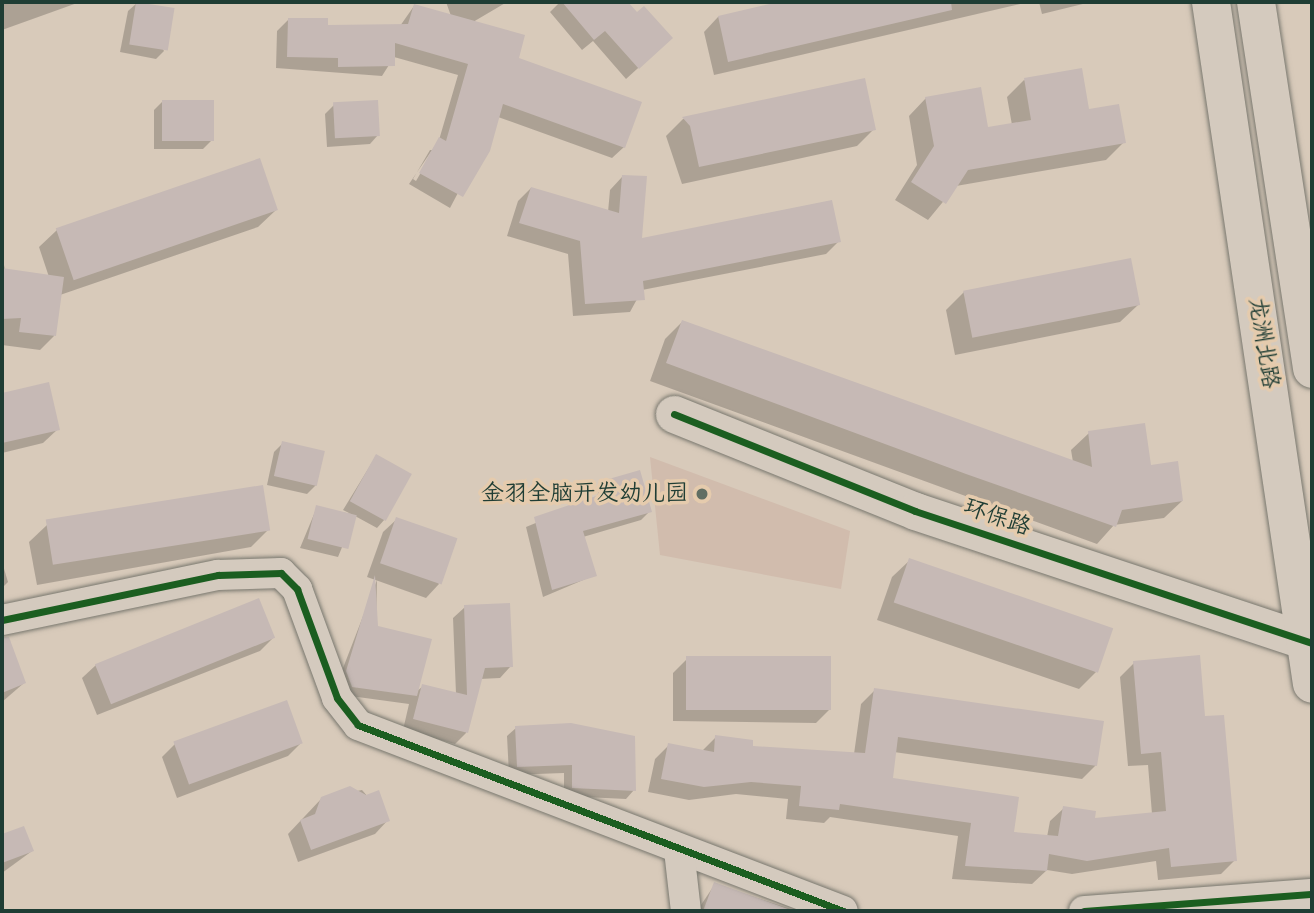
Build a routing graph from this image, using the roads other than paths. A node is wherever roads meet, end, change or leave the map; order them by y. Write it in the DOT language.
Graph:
graph roads {
  1 [pos="1211,2"];
  2 [pos="1256,2"];
  3 [pos="1312,369"];
  4 [pos="674,414"];
  5 [pos="2,620"];
  6 [pos="1311,643"];
  7 [pos="1312,684"];
  8 [pos="679,850"];
  9 [pos="1312,894"];
  10 [pos="686,911"];
  11 [pos="843,911"];
  12 [pos="1084,911"];
  1 -- 6 [label="main road, 龙洲北路"];
  2 -- 3 [label="main road, 龙洲北路"];
  4 -- 6 [label="street, 环保路"];
  5 -- 8 [label="street"];
  6 -- 7 [label="main road, 龙洲北路"];
  8 -- 10 [label="street"];
  8 -- 11 [label="street"];
  9 -- 12 [label="street"];
}
